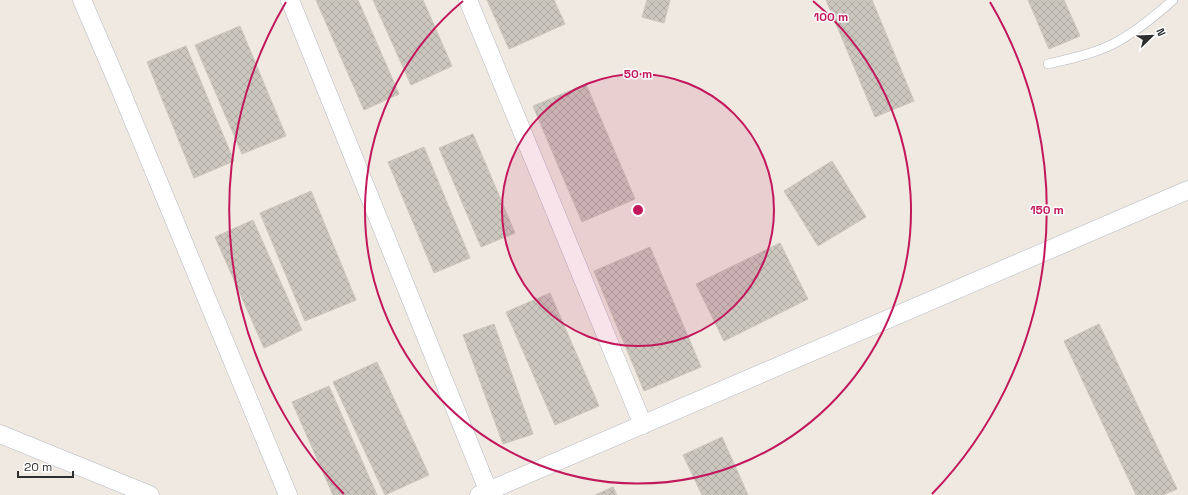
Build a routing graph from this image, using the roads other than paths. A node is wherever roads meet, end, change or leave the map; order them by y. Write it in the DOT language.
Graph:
graph roads {
  1 [pos="82,0"];
  2 [pos="290,0"];
  3 [pos="468,0"];
  4 [pos="1173,0"];
  5 [pos="1048,64"];
  6 [pos="1188,190"];
  7 [pos="643,425"];
  8 [pos="0,434"];
  9 [pos="486,494"];
  10 [pos="148,495"];
  11 [pos="288,495"];
  1 -- 11 [label="street"];
  2 -- 9 [label="street"];
  3 -- 7 [label="street"];
  4 -- 5 [label="lane"];
  6 -- 7 [label="street"];
  7 -- 9 [label="street"];
  8 -- 10 [label="street"];
}
